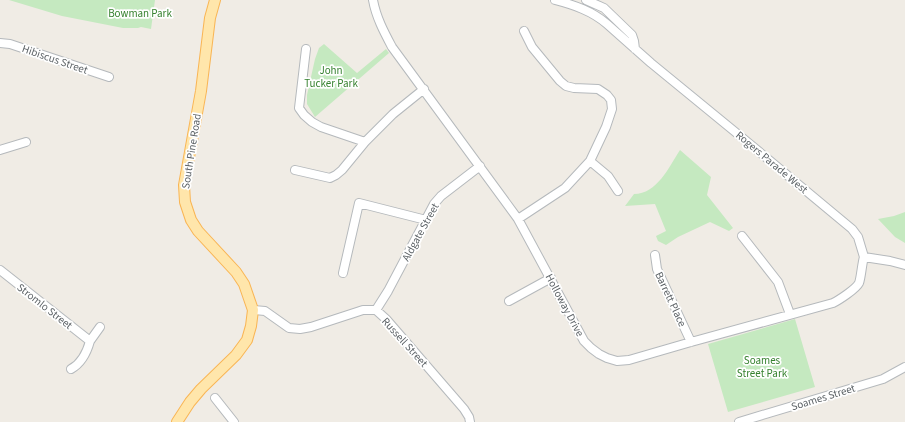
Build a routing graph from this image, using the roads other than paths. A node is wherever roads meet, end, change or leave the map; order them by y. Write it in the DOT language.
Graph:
graph roads {
  1 [pos="214,0"];
  2 [pos="373,0"];
  3 [pos="555,0"];
  4 [pos="586,0"];
  5 [pos="565,1"];
  6 [pos="524,31"];
  7 [pos="0,43"];
  8 [pos="635,48"];
  9 [pos="306,49"];
  10 [pos="109,77"];
  11 [pos="424,89"];
  12 [pos="26,142"];
  13 [pos="365,142"];
  14 [pos="0,150"];
  15 [pos="590,160"];
  16 [pos="480,166"];
  17 [pos="295,170"];
  18 [pos="618,191"];
  19 [pos="518,219"];
  20 [pos="426,220"];
  21 [pos="742,236"];
  22 [pos="655,255"];
  23 [pos="864,257"];
  24 [pos="905,265"];
  25 [pos="0,270"];
  26 [pos="343,273"];
  27 [pos="551,278"];
  28 [pos="509,301"];
  29 [pos="253,310"];
  30 [pos="376,310"];
  31 [pos="790,314"];
  32 [pos="100,327"];
  33 [pos="90,341"];
  34 [pos="691,342"];
  35 [pos="905,367"];
  36 [pos="71,369"];
  37 [pos="215,398"];
  38 [pos="228,414"];
  39 [pos="177,422"];
  40 [pos="222,422"];
  41 [pos="234,422"];
  42 [pos="470,422"];
  43 [pos="739,422"];
  1 -- 29 [label="main road, South Pine Road"];
  2 -- 11 [label="street, Holloway Drive"];
  3 -- 5 [label="street, Rogers Parade West"];
  4 -- 8 [label="street, Rogers Parade West"];
  5 -- 8 [label="street, Rogers Parade West"];
  6 -- 15 [label="street"];
  7 -- 10 [label="street, Hibiscus Street"];
  8 -- 23 [label="street, Rogers Parade West"];
  9 -- 13 [label="street"];
  11 -- 13 [label="street"];
  11 -- 16 [label="street, Holloway Drive"];
  12 -- 14 [label="street"];
  13 -- 17 [label="street"];
  15 -- 18 [label="street"];
  15 -- 19 [label="street"];
  16 -- 19 [label="street, Holloway Drive"];
  16 -- 20 [label="street, Aldgate Street"];
  19 -- 27 [label="street, Holloway Drive"];
  20 -- 26 [label="street"];
  20 -- 30 [label="street, Aldgate Street"];
  21 -- 31 [label="street"];
  22 -- 34 [label="street, Barrett Place"];
  23 -- 24 [label="street"];
  23 -- 31 [label="street, Holloway Drive"];
  25 -- 33 [label="street, Stromlo Street"];
  27 -- 28 [label="street"];
  27 -- 34 [label="street, Holloway Drive"];
  29 -- 30 [label="street, Russell Street"];
  29 -- 39 [label="main road, South Pine Road"];
  30 -- 42 [label="street, Russell Street"];
  31 -- 34 [label="street, Holloway Drive"];
  32 -- 33 [label="street"];
  33 -- 36 [label="street"];
  35 -- 43 [label="street, Soames Street"];
  37 -- 38 [label="street"];
  38 -- 40 [label="street"];
  38 -- 41 [label="street"];
}
